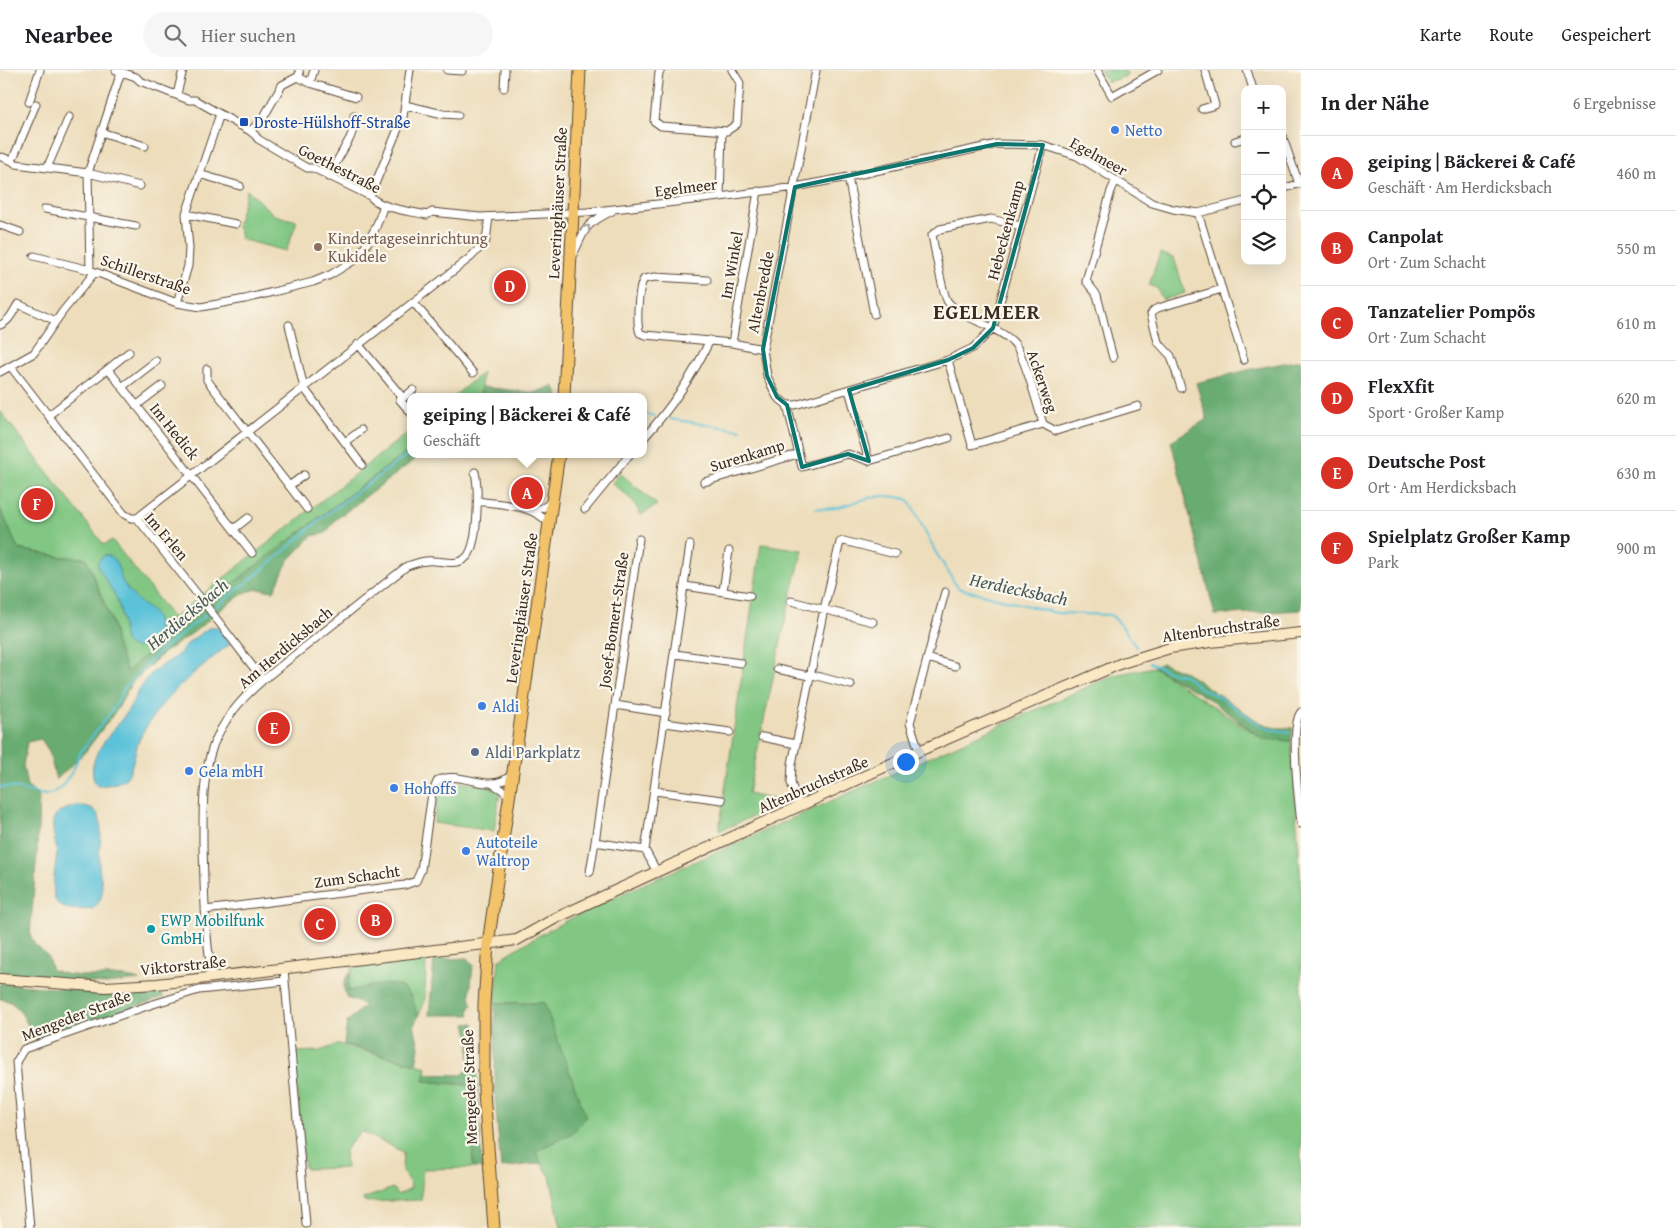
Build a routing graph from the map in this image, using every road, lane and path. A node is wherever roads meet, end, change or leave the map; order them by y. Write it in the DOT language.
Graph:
graph roads {
  1 [pos="40,70"];
  2 [pos="183,70"];
  3 [pos="314,70"];
  4 [pos="410,70"];
  5 [pos="447,70"];
  6 [pos="506,70"];
  7 [pos="580,70"];
  8 [pos="661,70"];
  9 [pos="732,70"];
  10 [pos="816,70"];
  11 [pos="1097,70"];
  12 [pos="1158,70"];
  13 [pos="1205,70"];
  14 [pos="1247,70"];
  15 [pos="119,71"];
  16 [pos="462,71"];
  17 [pos="299,73"];
  18 [pos="310,83"];
  19 [pos="1253,85"];
  20 [pos="504,88"];
  21 [pos="176,94"];
  22 [pos="356,97"];
  23 [pos="405,105"];
  24 [pos="1202,108"];
  25 [pos="220,114"];
  26 [pos="458,114"];
  27 [pos="354,116"];
  28 [pos="69,117"];
  29 [pos="250,131"];
  30 [pos="722,131"];
  31 [pos="101,132"];
  32 [pos="1241,139"];
  33 [pos="1235,141"];
  34 [pos="1043,145"];
  35 [pos="145,146"];
  36 [pos="1286,146"];
  37 [pos="2,157"];
  38 [pos="12,161"];
  39 [pos="47,168"];
  40 [pos="88,173"];
  41 [pos="199,174"];
  42 [pos="328,177"];
  43 [pos="848,177"];
  44 [pos="1116,180"];
  45 [pos="1300,183"];
  46 [pos="140,186"];
  47 [pos="240,186"];
  48 [pos="795,187"];
  49 [pos="1286,188"];
  50 [pos="758,192"];
  51 [pos="370,196"];
  52 [pos="720,197"];
  53 [pos="1241,202"];
  54 [pos="384,205"];
  55 [pos="617,209"];
  56 [pos="45,210"];
  57 [pos="573,212"];
  58 [pos="1198,213"];
  59 [pos="186,214"];
  60 [pos="88,216"];
  61 [pos="489,217"];
  62 [pos="236,224"];
  63 [pos="0,225"];
  64 [pos="136,226"];
  65 [pos="1020,226"];
  66 [pos="20,232"];
  67 [pos="34,256"];
  68 [pos="571,260"];
  69 [pos="92,271"];
  70 [pos="707,280"];
  71 [pos="1222,289"];
  72 [pos="413,302"];
  73 [pos="177,303"];
  74 [pos="874,314"];
  75 [pos="56,321"];
  76 [pos="290,324"];
  77 [pos="0,325"];
  78 [pos="993,328"];
  79 [pos="710,340"];
  80 [pos="732,343"];
  81 [pos="358,344"];
  82 [pos="763,348"];
  83 [pos="129,352"];
  84 [pos="1113,358"];
  85 [pos="948,360"];
  86 [pos="1244,360"];
  87 [pos="156,361"];
  88 [pos="11,367"];
  89 [pos="207,369"];
  90 [pos="108,370"];
  91 [pos="0,372"];
  92 [pos="473,373"];
  93 [pos="162,386"];
  94 [pos="122,387"];
  95 [pos="304,388"];
  96 [pos="1181,388"];
  97 [pos="413,390"];
  98 [pos="849,390"];
  99 [pos="409,393"];
  100 [pos="564,393"];
  101 [pos="407,395"];
  102 [pos="403,398"];
  103 [pos="787,405"];
  104 [pos="136,406"];
  105 [pos="1138,406"];
  106 [pos="407,408"];
  107 [pos="49,415"];
  108 [pos="1043,424"];
  109 [pos="361,430"];
  110 [pos="247,431"];
  111 [pos="647,434"];
  112 [pos="949,438"];
  113 [pos="345,442"];
  114 [pos="798,454"];
  115 [pos="558,458"];
  116 [pos="627,458"];
  117 [pos="869,461"];
  118 [pos="362,465"];
  119 [pos="476,472"];
  120 [pos="191,474"];
  121 [pos="304,475"];
  122 [pos="704,482"];
  123 [pos="289,486"];
  124 [pos="554,493"];
  125 [pos="478,501"];
  126 [pos="307,509"];
  127 [pos="585,509"];
  128 [pos="530,510"];
  129 [pos="137,518"];
  130 [pos="248,518"];
  131 [pos="550,525"];
  132 [pos="234,529"];
  133 [pos="639,539"];
  134 [pos="690,545"];
  135 [pos="729,551"];
  136 [pos="252,553"];
  137 [pos="895,554"];
  138 [pos="685,586"];
  139 [pos="723,592"];
  140 [pos="945,592"];
  141 [pos="750,596"];
  142 [pos="791,601"];
  143 [pos="824,609"];
  144 [pos="873,622"];
  145 [pos="1301,633"];
  146 [pos="675,654"];
  147 [pos="927,658"];
  148 [pos="741,663"];
  149 [pos="955,666"];
  150 [pos="777,669"];
  151 [pos="809,675"];
  152 [pos="263,680"];
  153 [pos="851,685"];
  154 [pos="615,705"];
  155 [pos="1301,712"];
  156 [pos="666,713"];
  157 [pos="665,723"];
  158 [pos="730,732"];
  159 [pos="762,737"];
  160 [pos="796,744"];
  161 [pos="919,751"];
  162 [pos="513,774"];
  163 [pos="490,782"];
  164 [pos="654,791"];
  165 [pos="510,797"];
  166 [pos="722,800"];
  167 [pos="799,806"];
  168 [pos="1301,824"];
  169 [pos="595,842"];
  170 [pos="646,850"];
  171 [pos="590,872"];
  172 [pos="657,872"];
  173 [pos="205,910"];
  174 [pos="488,944"];
  175 [pos="284,969"];
  176 [pos="212,977"];
  177 [pos="0,979"];
  178 [pos="285,981"];
  179 [pos="306,1224"];
  180 [pos="30,1228"];
  181 [pos="494,1228"];
  1 -- 38 [label="street"];
  2 -- 21 [label="street"];
  3 -- 18 [label="street"];
  4 -- 23 [label="street"];
  5 -- 16 [label="street"];
  6 -- 20 [label="street"];
  7 -- 57 [label="main road, Leveringhäuser Straße"];
  8 -- 30 [label="street"];
  9 -- 30 [label="street"];
  10 -- 48 [label="street, Altenbredde"];
  11 -- 12 [label="street"];
  13 -- 24 [label="street"];
  14 -- 19 [label="street"];
  15 -- 21 [label="street, Goethestraße"];
  15 -- 31 [label="street, Schillerstraße"];
  17 -- 18 [label="street"];
  17 -- 29 [label="street"];
  18 -- 22 [label="street"];
  21 -- 25 [label="street, Goethestraße"];
  23 -- 26 [label="street"];
  23 -- 51 [label="street"];
  25 -- 29 [label="street, Goethestraße"];
  25 -- 41 [label="street"];
  27 -- 42 [label="street"];
  28 -- 39 [label="street"];
  29 -- 42 [label="street, Goethestraße"];
  30 -- 52 [label="street"];
  31 -- 35 [label="street"];
  31 -- 40 [label="street, Schillerstraße"];
  32 -- 33 [label="street"];
  34 -- 43 [label="street, Egelmeer"];
  34 -- 44 [label="street, Egelmeer"];
  34 -- 65 [label="street, Hebeckenkamp"];
  36 -- 45 [label="street"];
  37 -- 38 [label="street"];
  38 -- 39 [label="street"];
  39 -- 40 [label="street"];
  40 -- 46 [label="street"];
  40 -- 60 [label="street, Schillerstraße"];
  41 -- 47 [label="street"];
  41 -- 59 [label="street"];
  42 -- 51 [label="street, Goethestraße"];
  43 -- 48 [label="street, Egelmeer"];
  43 -- 74 [label="street"];
  44 -- 58 [label="street, Egelmeer"];
  44 -- 84 [label="street"];
  45 -- 49 [label="street"];
  48 -- 50 [label="street, Egelmeer"];
  48 -- 82 [label="street, Altenbredde"];
  50 -- 52 [label="street, Egelmeer"];
  50 -- 80 [label="street, Im Winkel"];
  51 -- 54 [label="street, Goethestraße"];
  52 -- 55 [label="street, Egelmeer"];
  53 -- 58 [label="street, Egelmeer"];
  54 -- 61 [label="street, Goethestraße"];
  54 -- 73 [label="street, Schillerstraße"];
  55 -- 57 [label="street, Egelmeer"];
  68 -- 55 [label="street, Egelmeer, one-way"];
  56 -- 60 [label="street"];
  57 -- 61 [label="street, Goethestraße"];
  57 -- 68 [label="main road, Leveringhäuser Straße"];
  58 -- 71 [label="street"];
  59 -- 62 [label="street"];
  59 -- 73 [label="street"];
  60 -- 64 [label="street"];
  60 -- 69 [label="street, Schillerstraße"];
  61 -- 72 [label="street"];
  63 -- 66 [label="street"];
  65 -- 78 [label="street, Hebeckenkamp"];
  65 -- 78 [label="street, Ackerweg"];
  67 -- 69 [label="street"];
  68 -- 100 [label="main road, Leveringhäuser Straße"];
  69 -- 73 [label="street, Schillerstraße"];
  69 -- 75 [label="street"];
  70 -- 79 [label="street, Altenbredde"];
  71 -- 86 [label="street"];
  71 -- 96 [label="street"];
  72 -- 81 [label="street"];
  72 -- 92 [label="street"];
  75 -- 77 [label="street"];
  75 -- 88 [label="street"];
  76 -- 95 [label="street"];
  78 -- 85 [label="street"];
  78 -- 108 [label="street, Ackerweg"];
  79 -- 80 [label="street, Altenbredde"];
  79 -- 111 [label="street"];
  80 -- 82 [label="street, Altenbredde"];
  81 -- 95 [label="street"];
  81 -- 102 [label="street"];
  82 -- 103 [label="street, Surenkamp"];
  83 -- 90 [label="street"];
  85 -- 98 [label="street"];
  85 -- 108 [label="street, Ackerweg"];
  87 -- 94 [label="street"];
  88 -- 91 [label="street"];
  88 -- 107 [label="street, Im Erlen"];
  89 -- 110 [label="street"];
  90 -- 94 [label="street, Im Hedick"];
  90 -- 107 [label="street"];
  93 -- 104 [label="street, Im Hedick"];
  94 -- 104 [label="street, Im Hedick"];
  95 -- 110 [label="street"];
  95 -- 113 [label="street"];
  97 -- 99 [label="street"];
  98 -- 103 [label="street"];
  98 -- 117 [label="street"];
  101 -- 102 [label="street"];
  102 -- 106 [label="street"];
  103 -- 114 [label="street, Surenkamp"];
  104 -- 120 [label="street, Im Hedick"];
  105 -- 108 [label="street, Ackerweg"];
  107 -- 129 [label="street, Im Erlen"];
  109 -- 113 [label="street"];
  110 -- 120 [label="street"];
  110 -- 123 [label="street"];
  112 -- 117 [label="street"];
  113 -- 118 [label="street"];
  114 -- 117 [label="street, Surenkamp"];
  114 -- 122 [label="street, Surenkamp"];
  115 -- 124 [label="main road, Leveringhäuser Straße"];
  116 -- 127 [label="street"];
  119 -- 125 [label="street, Am Herdicksbach"];
  120 -- 129 [label="street"];
  120 -- 132 [label="street, Im Hedick"];
  121 -- 123 [label="street"];
  123 -- 126 [label="street"];
  124 -- 128 [label="street"];
  124 -- 131 [label="main road, Leveringhäuser Straße"];
  125 -- 128 [label="street"];
  125 -- 152 [label="street, Am Herdicksbach"];
  128 -- 131 [label="street"];
  129 -- 152 [label="street, Im Erlen"];
  130 -- 132 [label="street"];
  131 -- 162 [label="main road, Leveringhäuser Straße"];
  132 -- 136 [label="street, Im Hedick"];
  133 -- 154 [label="street, Josef-Bomert-Straße"];
  134 -- 138 [label="street"];
  135 -- 139 [label="street"];
  137 -- 143 [label="street"];
  138 -- 139 [label="street"];
  138 -- 146 [label="street"];
  139 -- 141 [label="street"];
  140 -- 147 [label="street"];
  142 -- 143 [label="street"];
  143 -- 144 [label="street"];
  143 -- 151 [label="street"];
  145 -- 161 [label="street, Altenbruchstraße"];
  146 -- 148 [label="street"];
  146 -- 156 [label="street"];
  147 -- 149 [label="street"];
  147 -- 161 [label="street"];
  150 -- 151 [label="street"];
  151 -- 153 [label="street"];
  151 -- 160 [label="street"];
  152 -- 173 [label="street, Am Herdicksbach"];
  154 -- 156 [label="street, Josef-Bomert-Straße"];
  154 -- 169 [label="street, Josef-Bomert-Straße"];
  155 -- 168 [label="street"];
  156 -- 157 [label="street"];
  157 -- 158 [label="street"];
  157 -- 164 [label="street"];
  159 -- 160 [label="street"];
  160 -- 167 [label="street"];
  161 -- 167 [label="street, Altenbruchstraße"];
  162 -- 163 [label="street, Zum Schacht"];
  162 -- 165 [label="main road, Leveringhäuser Straße"];
  163 -- 165 [label="street"];
  163 -- 173 [label="street, Zum Schacht"];
  164 -- 166 [label="street"];
  164 -- 170 [label="street"];
  165 -- 174 [label="main road, Leveringhäuser Straße"];
  167 -- 172 [label="street, Altenbruchstraße"];
  169 -- 170 [label="street"];
  169 -- 171 [label="street, Josef-Bomert-Straße"];
  170 -- 172 [label="street"];
  172 -- 174 [label="street, Altenbruchstraße"];
  173 -- 176 [label="street, Am Herdicksbach"];
  174 -- 175 [label="street, Viktorstraße"];
  174 -- 181 [label="main road, Mengeder Straße"];
  175 -- 176 [label="street, Viktorstraße"];
  175 -- 178 [label="street"];
  176 -- 177 [label="street, Viktorstraße"];
  178 -- 179 [label="street"];
  178 -- 180 [label="street, Mengeder Straße"];
}
